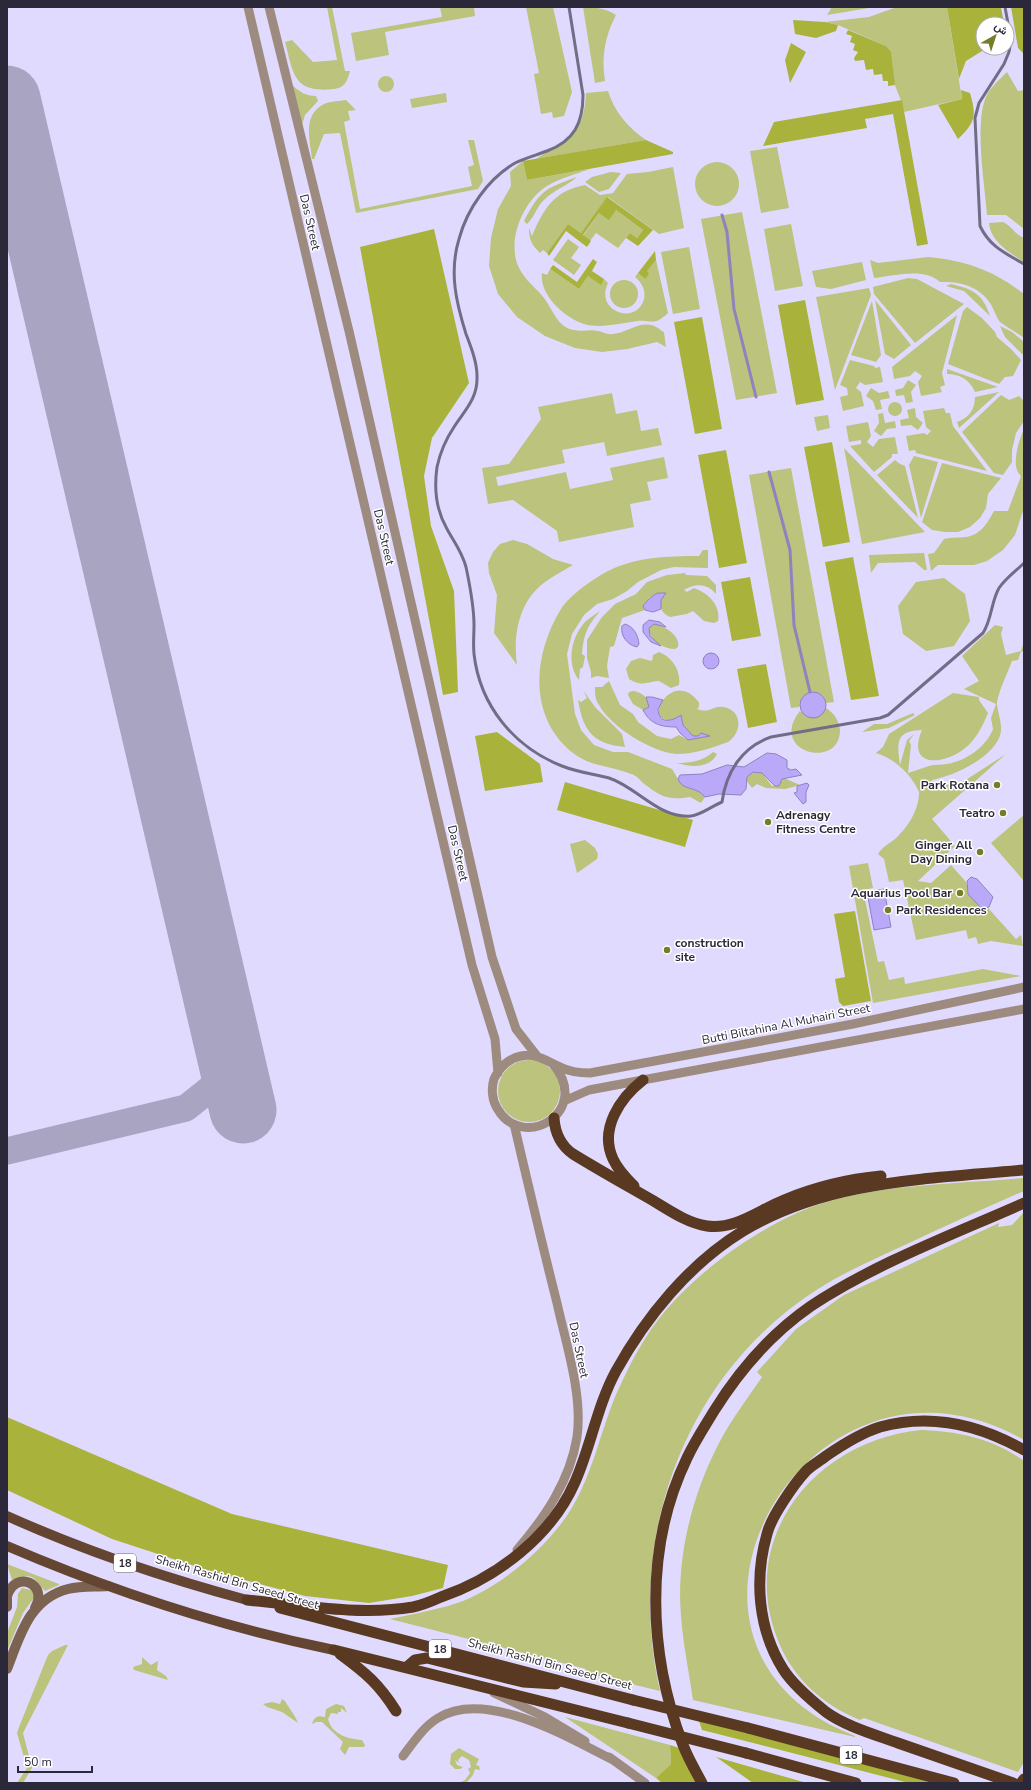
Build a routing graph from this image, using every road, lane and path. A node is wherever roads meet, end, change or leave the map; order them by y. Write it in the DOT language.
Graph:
graph roads {
  1 [pos="248,7"];
  2 [pos="269,7"];
  3 [pos="1024,987"];
  4 [pos="1024,1009"];
  5 [pos="537,1056"];
  6 [pos="553,1064"];
  7 [pos="498,1073"];
  8 [pos="643,1080"];
  9 [pos="564,1101"];
  10 [pos="554,1118"];
  11 [pos="514,1124"];
  12 [pos="1024,1170"];
  13 [pos="929,1178"];
  14 [pos="641,1194"];
  15 [pos="1024,1203"];
  16 [pos="1024,1450"];
  17 [pos="7,1512"];
  18 [pos="7,1516"];
  19 [pos="29,1526"];
  20 [pos="7,1546"];
  21 [pos="504,1565"];
  22 [pos="110,1586"];
  23 [pos="7,1595"];
  24 [pos="247,1600"];
  25 [pos="7,1607"];
  26 [pos="35,1609"];
  27 [pos="334,1650"];
  28 [pos="407,1667"];
  29 [pos="7,1669"];
  30 [pos="469,1683"];
  31 [pos="567,1683"];
  32 [pos="396,1711"];
  33 [pos="403,1756"];
  34 [pos="613,1760"];
  35 [pos="1024,1779"];
  36 [pos="645,1783"];
  37 [pos="702,1783"];
  38 [pos="856,1783"];
  39 [pos="954,1783"];
  40 [pos="1013,1783"];
  41 [pos="1022,1783"];
  1 -- 7 [label="street, Das Street"];
  2 -- 5 [label="street, Das Street"];
  3 -- 6 [label="street, Butti Biltahina Al Muhairi Street"];
  4 -- 8 [label="street"];
  5 -- 6 [label="street"];
  5 -- 7 [label="street"];
  6 -- 9 [label="street"];
  7 -- 11 [label="street"];
  8 -- 9 [label="street"];
  8 -- 14 [label="highway"];
  9 -- 10 [label="street"];
  10 -- 11 [label="street"];
  10 -- 14 [label="highway"];
  11 -- 21 [label="street, Das Street"];
  12 -- 13 [label="highway"];
  13 -- 14 [label="highway"];
  13 -- 21 [label="highway"];
  15 -- 37 [label="highway"];
  16 -- 40 [label="highway"];
  17 -- 19 [label="main road"];
  18 -- 19 [label="main road, Sheikh Rashid Bin Saeed Street / 18"];
  19 -- 24 [label="main road, Sheikh Rashid Bin Saeed Street / 18"];
  20 -- 22 [label="main road, 18"];
  21 -- 24 [label="highway"];
  22 -- 26 [label="main road"];
  22 -- 27 [label="main road, 18"];
  23 -- 25 [label="main road"];
  23 -- 26 [label="main road"];
  24 -- 31 [label="highway, Sheikh Rashid Bin Saeed Street / 18"];
  26 -- 29 [label="main road"];
  27 -- 28 [label="highway, 18"];
  27 -- 32 [label="highway"];
  28 -- 30 [label="highway, 18"];
  28 -- 31 [label="highway"];
  30 -- 34 [label="street"];
  30 -- 38 [label="highway, 18, bridge"];
  31 -- 39 [label="highway, Sheikh Rashid Bin Saeed Street / 18, bridge"];
  33 -- 34 [label="street"];
  34 -- 36 [label="street"];
  35 -- 41 [label="highway"];
}
